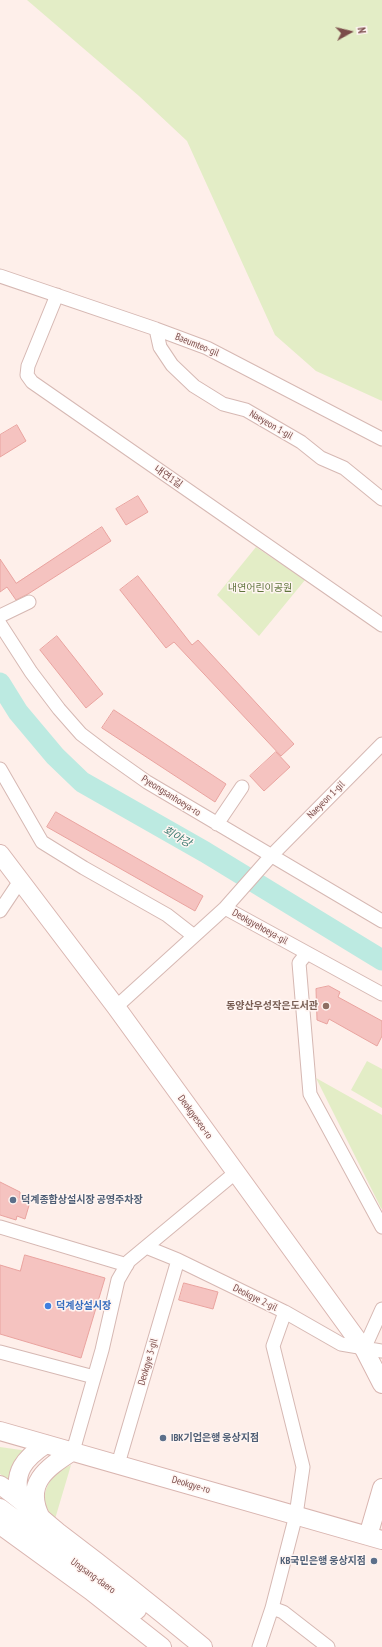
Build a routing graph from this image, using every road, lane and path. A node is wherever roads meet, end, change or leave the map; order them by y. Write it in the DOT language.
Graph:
graph roads {
  1 [pos="0,276"];
  2 [pos="57,295"];
  3 [pos="156,329"];
  4 [pos="382,439"];
  5 [pos="382,499"];
  6 [pos="29,602"];
  7 [pos="0,616"];
  8 [pos="0,624"];
  9 [pos="382,625"];
  10 [pos="382,744"];
  11 [pos="0,769"];
  12 [pos="242,787"];
  13 [pos="217,824"];
  14 [pos="0,854"];
  15 [pos="271,856"];
  16 [pos="20,881"];
  17 [pos="225,908"];
  18 [pos="0,911"];
  19 [pos="382,921"];
  20 [pos="194,936"];
  21 [pos="307,953"];
  22 [pos="382,994"];
  23 [pos="116,1007"];
  24 [pos="236,1173"];
  25 [pos="0,1227"];
  26 [pos="382,1227"];
  27 [pos="146,1247"];
  28 [pos="178,1260"];
  29 [pos="127,1265"];
  30 [pos="382,1309"];
  31 [pos="286,1312"];
  32 [pos="364,1349"];
  33 [pos="382,1351"];
  34 [pos="0,1352"];
  35 [pos="94,1377"];
  36 [pos="382,1384"];
  37 [pos="0,1431"];
  38 [pos="46,1444"];
  39 [pos="73,1451"];
  40 [pos="118,1464"];
  41 [pos="0,1485"];
  42 [pos="382,1488"];
  43 [pos="20,1499"];
  44 [pos="0,1508"];
  45 [pos="296,1515"];
  46 [pos="41,1518"];
  47 [pos="0,1525"];
  48 [pos="0,1537"];
  49 [pos="375,1538"];
  50 [pos="272,1608"];
  51 [pos="145,1647"];
  52 [pos="162,1647"];
  53 [pos="186,1647"];
  54 [pos="203,1647"];
  55 [pos="259,1647"];
  56 [pos="328,1647"];
  1 -- 2 [label="street, Baeumteo-gil"];
  2 -- 3 [label="street, Baeumteo-gil"];
  2 -- 9 [label="street, 내연1길"];
  3 -- 4 [label="street, Baeumteo-gil"];
  3 -- 5 [label="street, Naeyeon 1-gil"];
  6 -- 7 [label="street"];
  8 -- 13 [label="street, Pyeongsanhoeya-ro"];
  10 -- 15 [label="street, Naeyeon 1-gil"];
  11 -- 20 [label="street"];
  12 -- 13 [label="street"];
  13 -- 15 [label="street, Pyeongsanhoeya-ro"];
  14 -- 16 [label="street, Deokgyeseo-ro"];
  15 -- 17 [label="street, Naeyeon 1-gil"];
  15 -- 19 [label="street, Pyeongsanhoeya-ro"];
  16 -- 18 [label="street"];
  16 -- 23 [label="street, Deokgyeseo-ro"];
  17 -- 20 [label="street, Deokgyehoeya-gil"];
  17 -- 21 [label="street, Deokgyehoeya-gil"];
  20 -- 23 [label="street, Deokgyehoeya-gil"];
  21 -- 22 [label="street, Deokgyehoeya-gil"];
  21 -- 26 [label="street"];
  23 -- 24 [label="street, Deokgyeseo-ro"];
  24 -- 27 [label="street"];
  24 -- 32 [label="street, Deokgyeseo-ro"];
  25 -- 29 [label="street"];
  27 -- 28 [label="street, Deokgye 2-gil"];
  27 -- 29 [label="street"];
  28 -- 31 [label="street, Deokgye 2-gil"];
  28 -- 40 [label="street, Deokgye 3-gil"];
  29 -- 35 [label="street"];
  30 -- 32 [label="street"];
  31 -- 32 [label="street, Deokgye 2-gil"];
  31 -- 45 [label="street"];
  32 -- 33 [label="street, Deokgye 2-gil"];
  32 -- 36 [label="street, Deokgyeseo-ro"];
  34 -- 35 [label="street"];
  35 -- 39 [label="street"];
  37 -- 38 [label="street, Deokgye-ro"];
  38 -- 39 [label="street, Deokgye-ro"];
  38 -- 43 [label="street"];
  39 -- 40 [label="street, Deokgye-ro"];
  39 -- 46 [label="street"];
  40 -- 45 [label="street, Deokgye-ro"];
  41 -- 43 [label="street"];
  42 -- 49 [label="street"];
  43 -- 46 [label="street"];
  44 -- 53 [label="street, Ungsang-daero"];
  45 -- 49 [label="street, Deokgye-ro"];
  45 -- 50 [label="street"];
  46 -- 54 [label="street"];
  47 -- 52 [label="street, Ungsang-daero"];
  48 -- 51 [label="street"];
  50 -- 55 [label="street"];
  50 -- 56 [label="street"];
}
